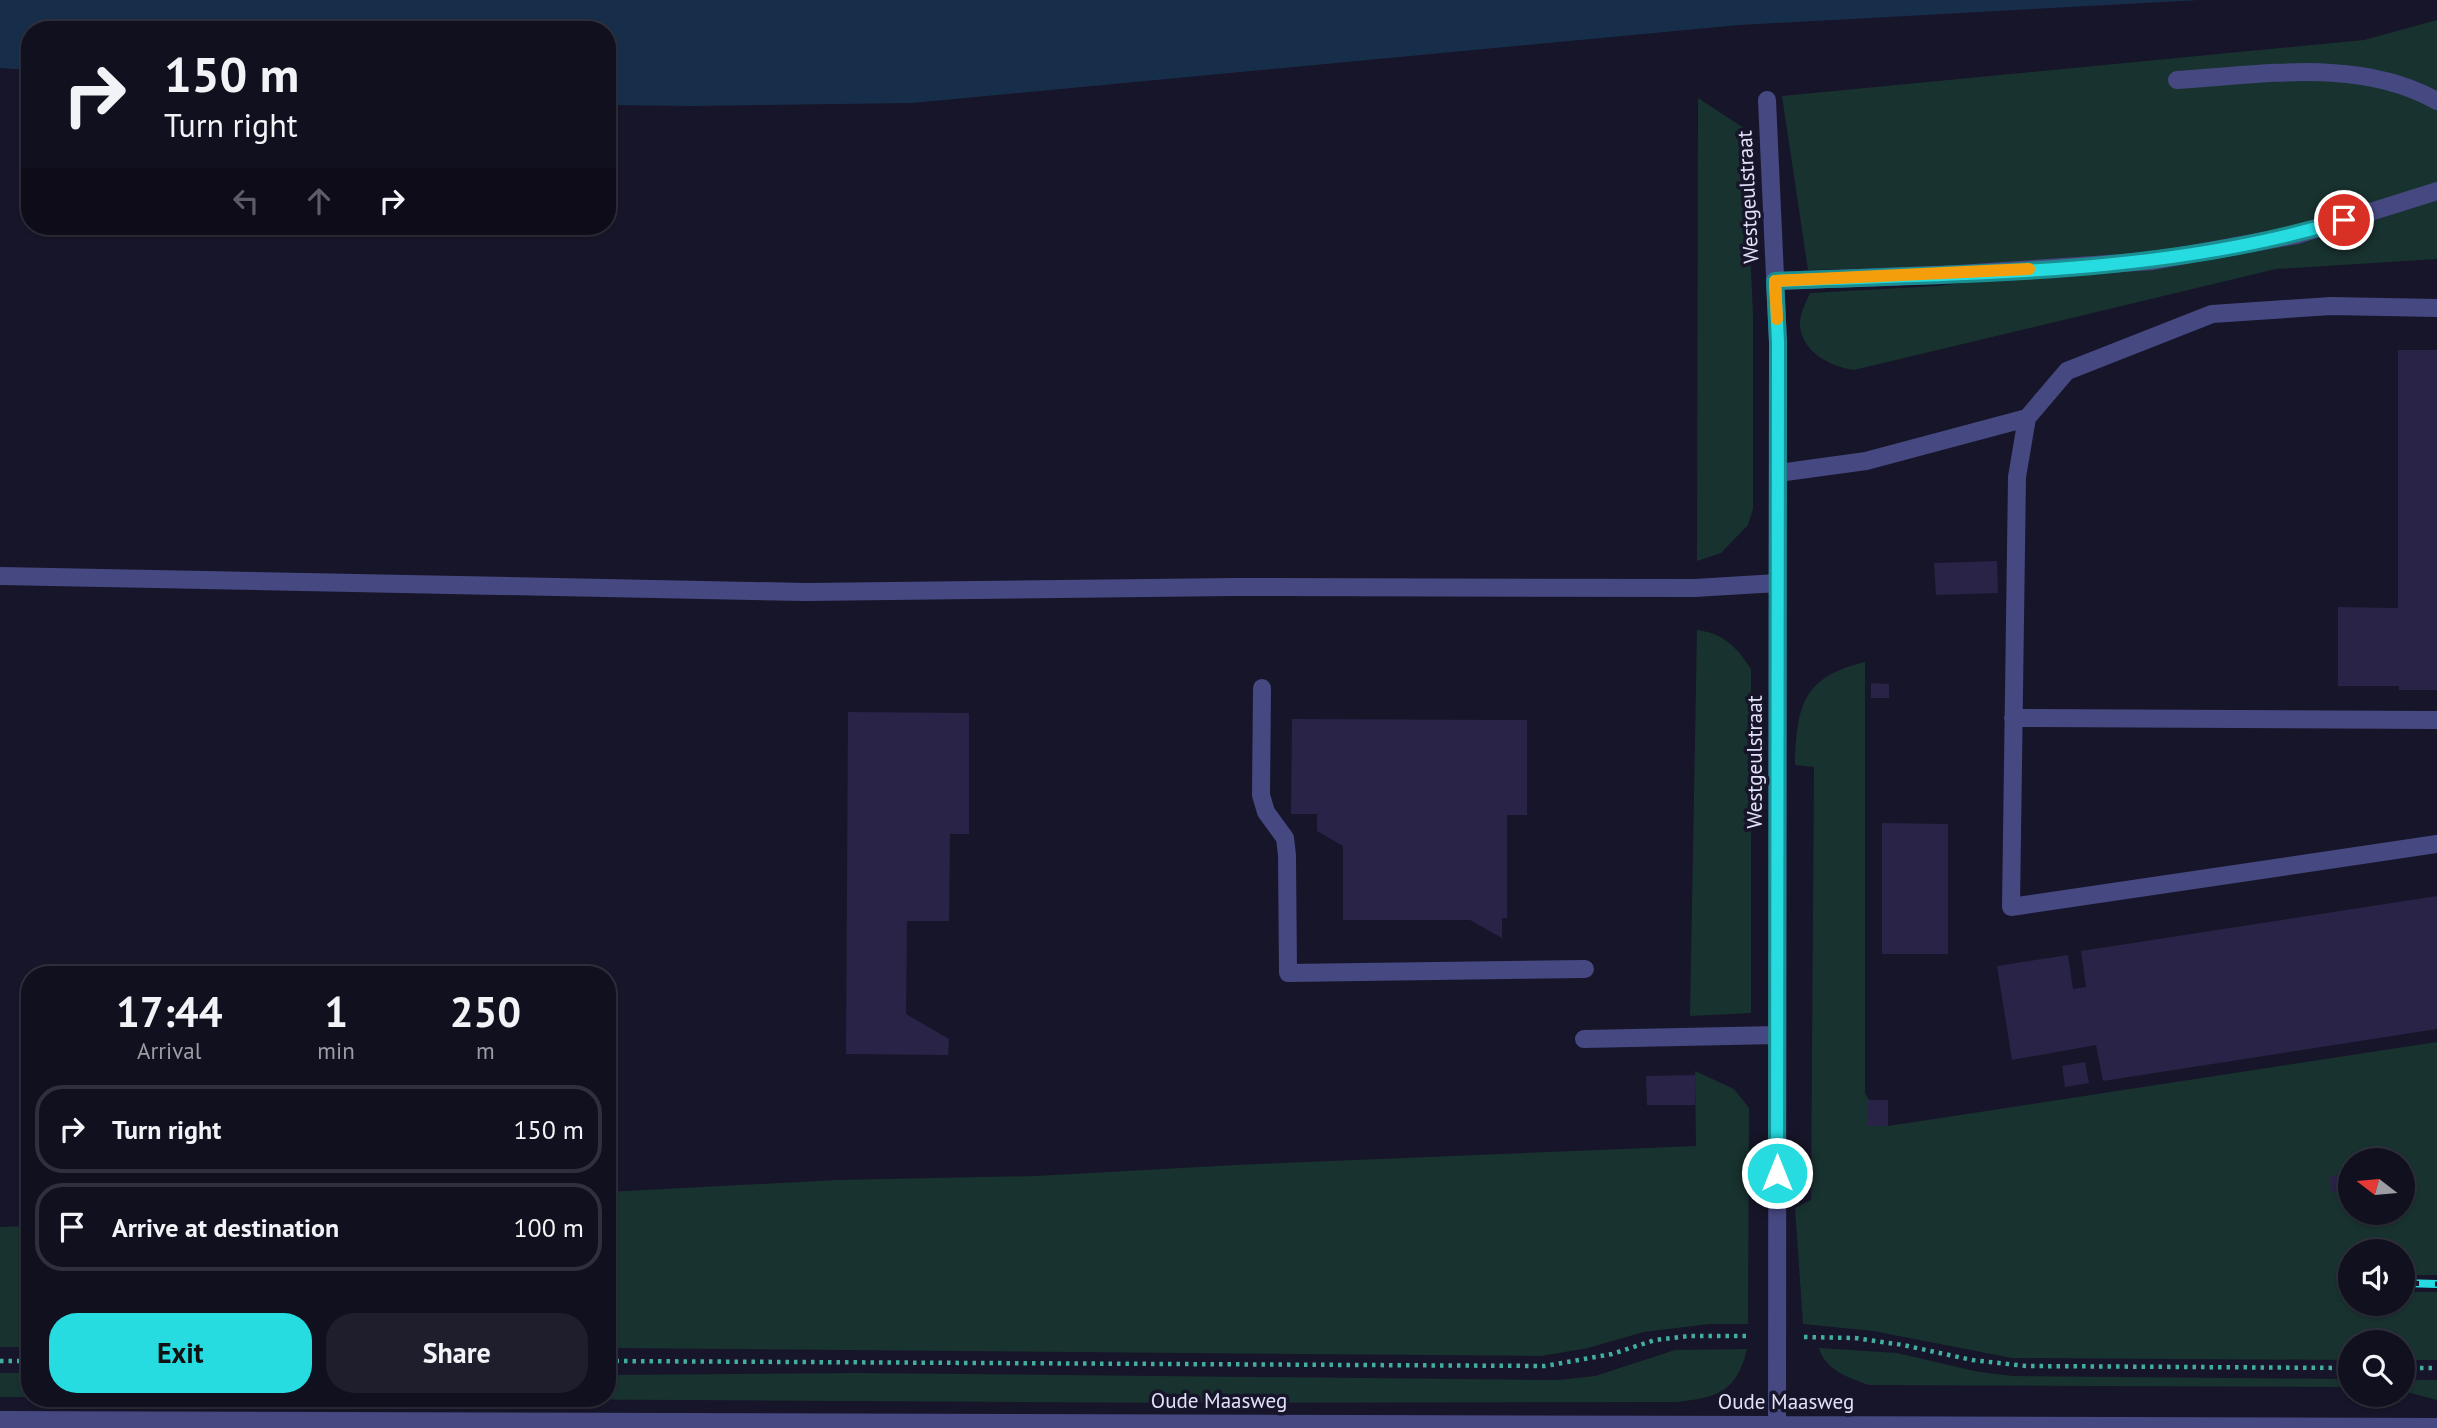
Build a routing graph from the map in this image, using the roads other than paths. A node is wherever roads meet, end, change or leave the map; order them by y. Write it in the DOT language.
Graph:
graph roads {
  1 [pos="2177,80"];
  2 [pos="1767,100"];
  3 [pos="2437,101"];
  4 [pos="2437,191"];
  5 [pos="1775,281"];
  6 [pos="2437,308"];
  7 [pos="2027,418"];
  8 [pos="1778,472"];
  9 [pos="0,576"];
  10 [pos="1777,583"];
  11 [pos="1262,688"];
  12 [pos="2013,718"];
  13 [pos="2437,720"];
  14 [pos="2437,844"];
  15 [pos="1585,969"];
  16 [pos="1777,1035"];
  17 [pos="1584,1039"];
  18 [pos="0,1420"];
  19 [pos="1777,1425"];
  20 [pos="1754,1426"];
  21 [pos="2437,1427"];
  1 -- 3 [label="street"];
  2 -- 5 [label="street, Westgeulstraat"];
  4 -- 5 [label="street"];
  5 -- 8 [label="street, Westgeulstraat"];
  6 -- 7 [label="street"];
  7 -- 8 [label="street"];
  7 -- 12 [label="street"];
  8 -- 10 [label="street, Westgeulstraat"];
  9 -- 10 [label="street"];
  10 -- 16 [label="street, Westgeulstraat"];
  11 -- 15 [label="street"];
  12 -- 13 [label="street"];
  12 -- 14 [label="street"];
  16 -- 17 [label="street"];
  16 -- 19 [label="street, Westgeulstraat"];
  18 -- 20 [label="street, Oude Maasweg"];
  19 -- 20 [label="street, Oude Maasweg"];
  19 -- 21 [label="street, Oude Maasweg"];
}
